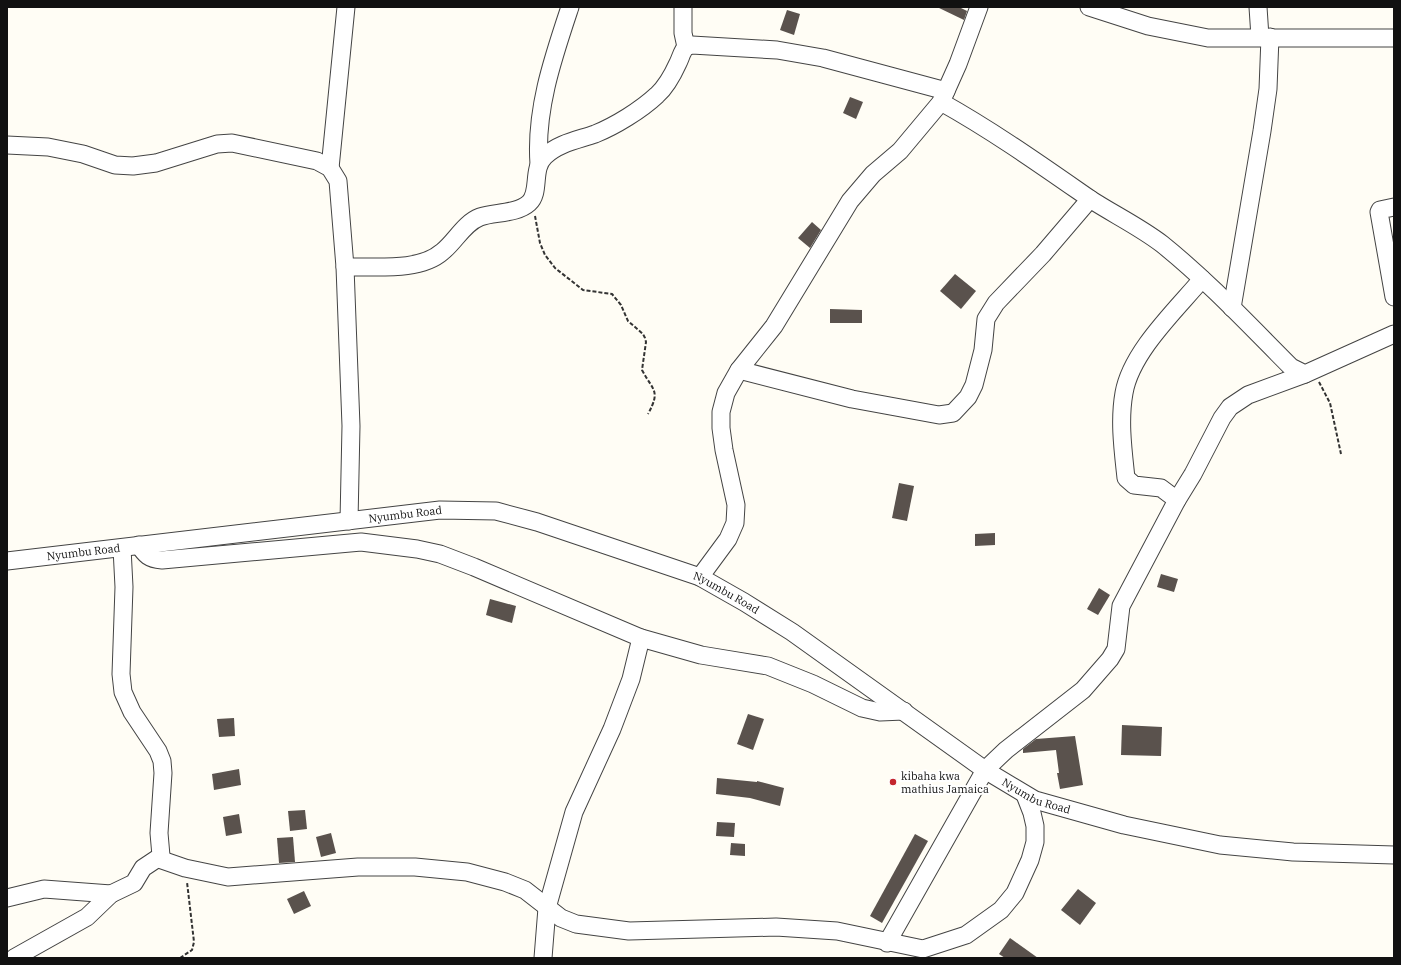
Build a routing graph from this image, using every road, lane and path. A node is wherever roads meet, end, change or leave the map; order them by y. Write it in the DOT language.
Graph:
graph roads {
  1 [pos="346,7"];
  2 [pos="570,7"];
  3 [pos="683,7"];
  4 [pos="979,7"];
  5 [pos="1089,7"];
  6 [pos="1258,7"];
  7 [pos="1265,37"];
  8 [pos="1394,38"];
  9 [pos="686,47"];
  10 [pos="943,96"];
  11 [pos="7,145"];
  12 [pos="539,164"];
  13 [pos="330,168"];
  14 [pos="533,197"];
  15 [pos="1090,199"];
  16 [pos="1394,208"];
  17 [pos="345,268"];
  18 [pos="1202,279"];
  19 [pos="1394,297"];
  20 [pos="1232,308"];
  21 [pos="1394,320"];
  22 [pos="1391,335"];
  23 [pos="739,370"];
  24 [pos="1308,373"];
  25 [pos="648,414"];
  26 [pos="1341,454"];
  27 [pos="1177,500"];
  28 [pos="349,521"];
  29 [pos="139,545"];
  30 [pos="122,548"];
  31 [pos="7,561"];
  32 [pos="700,577"];
  33 [pos="641,638"];
  34 [pos="904,711"];
  35 [pos="985,770"];
  36 [pos="1025,795"];
  37 [pos="1394,855"];
  38 [pos="159,859"];
  39 [pos="185,868"];
  40 [pos="111,894"];
  41 [pos="7,898"];
  42 [pos="547,908"];
  43 [pos="887,943"];
  44 [pos="922,954"];
  45 [pos="14,958"];
  46 [pos="180,958"];
  47 [pos="543,958"];
  1 -- 13 [label="street"];
  2 -- 12 [label="street"];
  3 -- 9 [label="street"];
  4 -- 10 [label="street"];
  5 -- 7 [label="street"];
  6 -- 7 [label="street"];
  7 -- 8 [label="street"];
  7 -- 20 [label="street"];
  9 -- 10 [label="street"];
  9 -- 12 [label="street"];
  10 -- 15 [label="street"];
  10 -- 23 [label="street"];
  11 -- 13 [label="street"];
  12 -- 14 [label="street"];
  13 -- 17 [label="street"];
  14 -- 17 [label="street"];
  14 -- 25 [label="path"];
  15 -- 18 [label="street"];
  15 -- 23 [label="street"];
  16 -- 19 [label="street"];
  17 -- 28 [label="street"];
  18 -- 20 [label="street"];
  18 -- 27 [label="street"];
  20 -- 24 [label="street"];
  21 -- 22 [label="street"];
  22 -- 24 [label="street"];
  23 -- 32 [label="street"];
  24 -- 26 [label="path"];
  24 -- 27 [label="street"];
  27 -- 35 [label="street"];
  28 -- 29 [label="street, Nyumbu Road"];
  28 -- 32 [label="street, Nyumbu Road"];
  29 -- 30 [label="street, Nyumbu Road"];
  29 -- 33 [label="street"];
  30 -- 31 [label="street, Nyumbu Road"];
  30 -- 38 [label="street"];
  32 -- 34 [label="street, Nyumbu Road"];
  33 -- 34 [label="street"];
  33 -- 42 [label="street"];
  34 -- 35 [label="street, Nyumbu Road"];
  35 -- 36 [label="street, Nyumbu Road"];
  35 -- 43 [label="street"];
  36 -- 37 [label="street, Nyumbu Road"];
  36 -- 44 [label="street"];
  38 -- 39 [label="street"];
  38 -- 40 [label="street"];
  39 -- 42 [label="street"];
  39 -- 46 [label="path"];
  40 -- 41 [label="street"];
  40 -- 45 [label="street"];
  42 -- 43 [label="street"];
  42 -- 47 [label="street"];
  43 -- 44 [label="street"];
}
